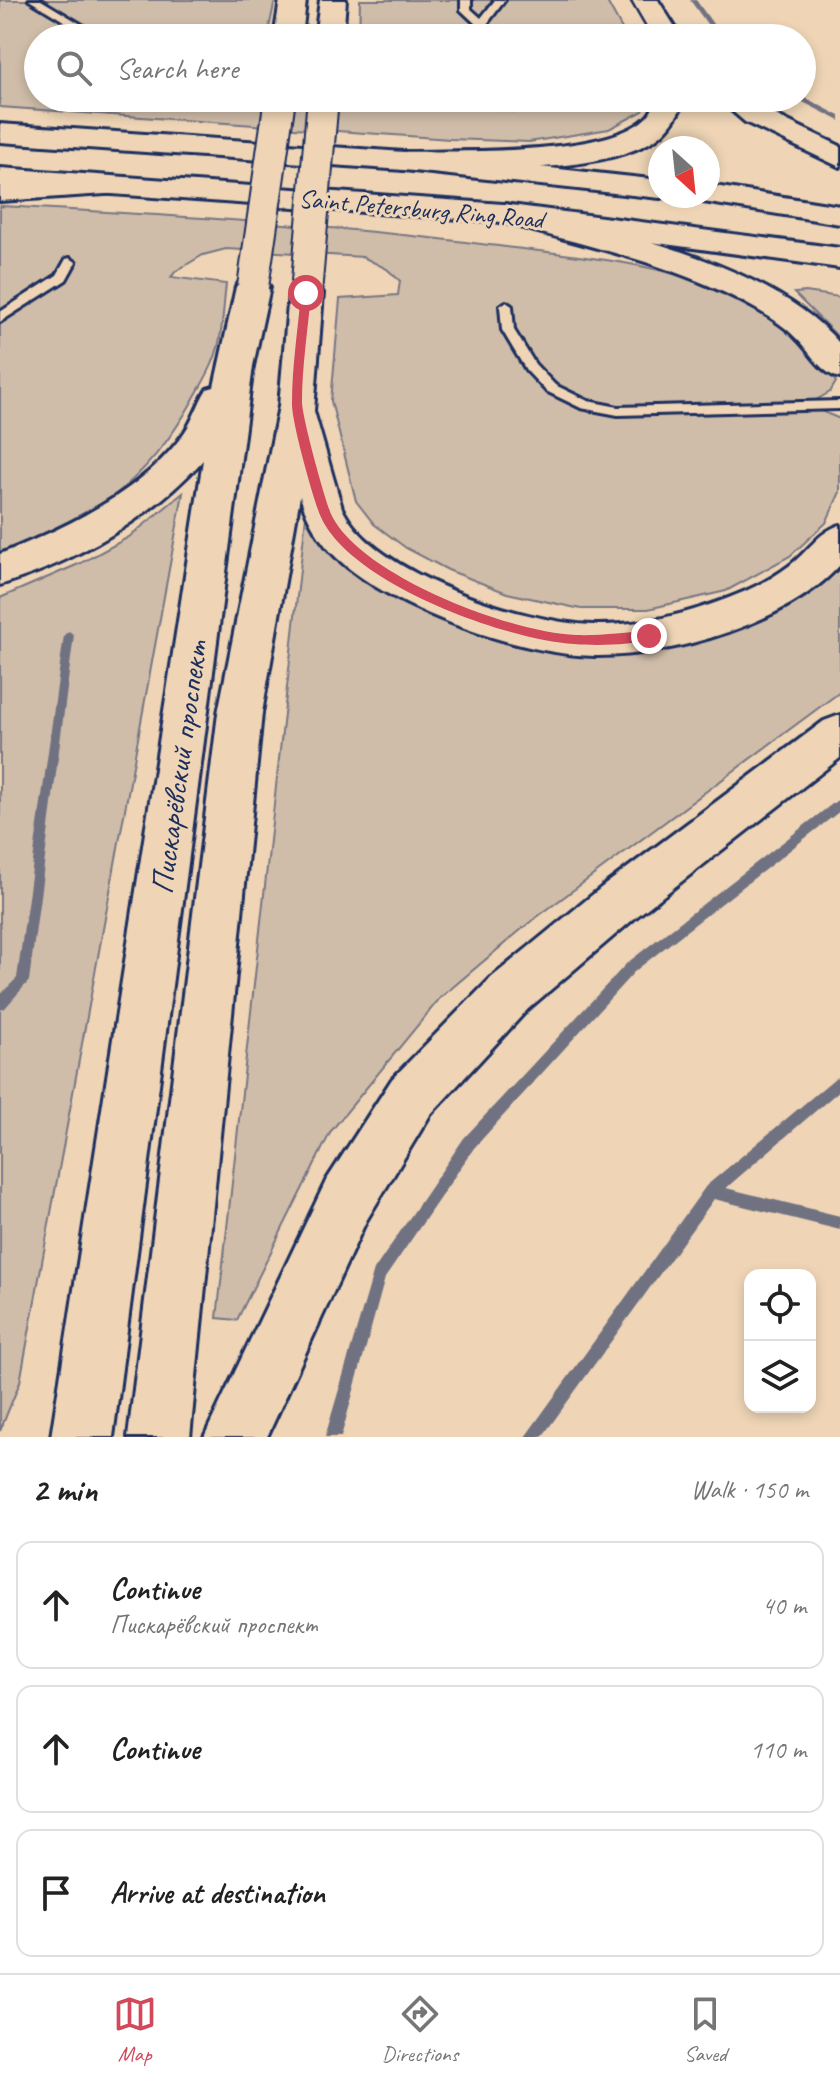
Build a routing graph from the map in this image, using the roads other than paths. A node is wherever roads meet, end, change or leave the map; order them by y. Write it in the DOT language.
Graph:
graph roads {
  1 [pos="34,0"];
  2 [pos="293,0"];
  3 [pos="333,0"];
  4 [pos="466,0"];
  5 [pos="500,0"];
  6 [pos="618,0"];
  7 [pos="645,0"];
  8 [pos="75,24"];
  9 [pos="290,24"];
  10 [pos="330,24"];
  11 [pos="482,24"];
  12 [pos="632,24"];
  13 [pos="660,24"];
  14 [pos="278,112"];
  15 [pos="322,112"];
  16 [pos="665,112"];
  17 [pos="750,112"];
  18 [pos="0,131"];
  19 [pos="840,158"];
  20 [pos="404,161"];
  21 [pos="0,177"];
  22 [pos="110,186"];
  23 [pos="648,188"];
  24 [pos="0,192"];
  25 [pos="720,196"];
  26 [pos="503,213"];
  27 [pos="840,215"];
  28 [pos="840,258"];
  29 [pos="70,262"];
  30 [pos="506,306"];
  31 [pos="0,318"];
  32 [pos="235,366"];
  33 [pos="840,367"];
  34 [pos="840,405"];
  35 [pos="297,406"];
  36 [pos="840,539"];
  37 [pos="0,570"];
  38 [pos="840,733"];
  39 [pos="82,1437"];
  40 [pos="159,1437"];
  41 [pos="235,1437"];
  1 -- 8 [label="lane"];
  2 -- 9 [label="main road"];
  3 -- 10 [label="main road"];
  4 -- 11 [label="lane"];
  5 -- 11 [label="lane"];
  6 -- 12 [label="main road"];
  7 -- 13 [label="main road"];
  14 -- 32 [label="main road, Пискарёвский проспект, bridge"];
  15 -- 35 [label="main road, Пискарёвский проспект, bridge"];
  16 -- 20 [label="main road"];
  17 -- 19 [label="main road"];
  18 -- 20 [label="main road, Saint Petersburg Ring Road"];
  20 -- 23 [label="main road, Saint Petersburg Ring Road"];
  21 -- 22 [label="main road, Saint Petersburg Ring Road"];
  22 -- 24 [label="main road"];
  22 -- 26 [label="main road, Saint Petersburg Ring Road"];
  25 -- 27 [label="main road"];
  26 -- 28 [label="main road, Saint Petersburg Ring Road"];
  26 -- 33 [label="main road"];
  29 -- 31 [label="lane"];
  30 -- 34 [label="lane"];
  32 -- 37 [label="main road"];
  32 -- 39 [label="main road, Пискарёвский проспект"];
  35 -- 36 [label="main road"];
  35 -- 40 [label="main road, Пискарёвский проспект"];
  38 -- 41 [label="main road"];
}
